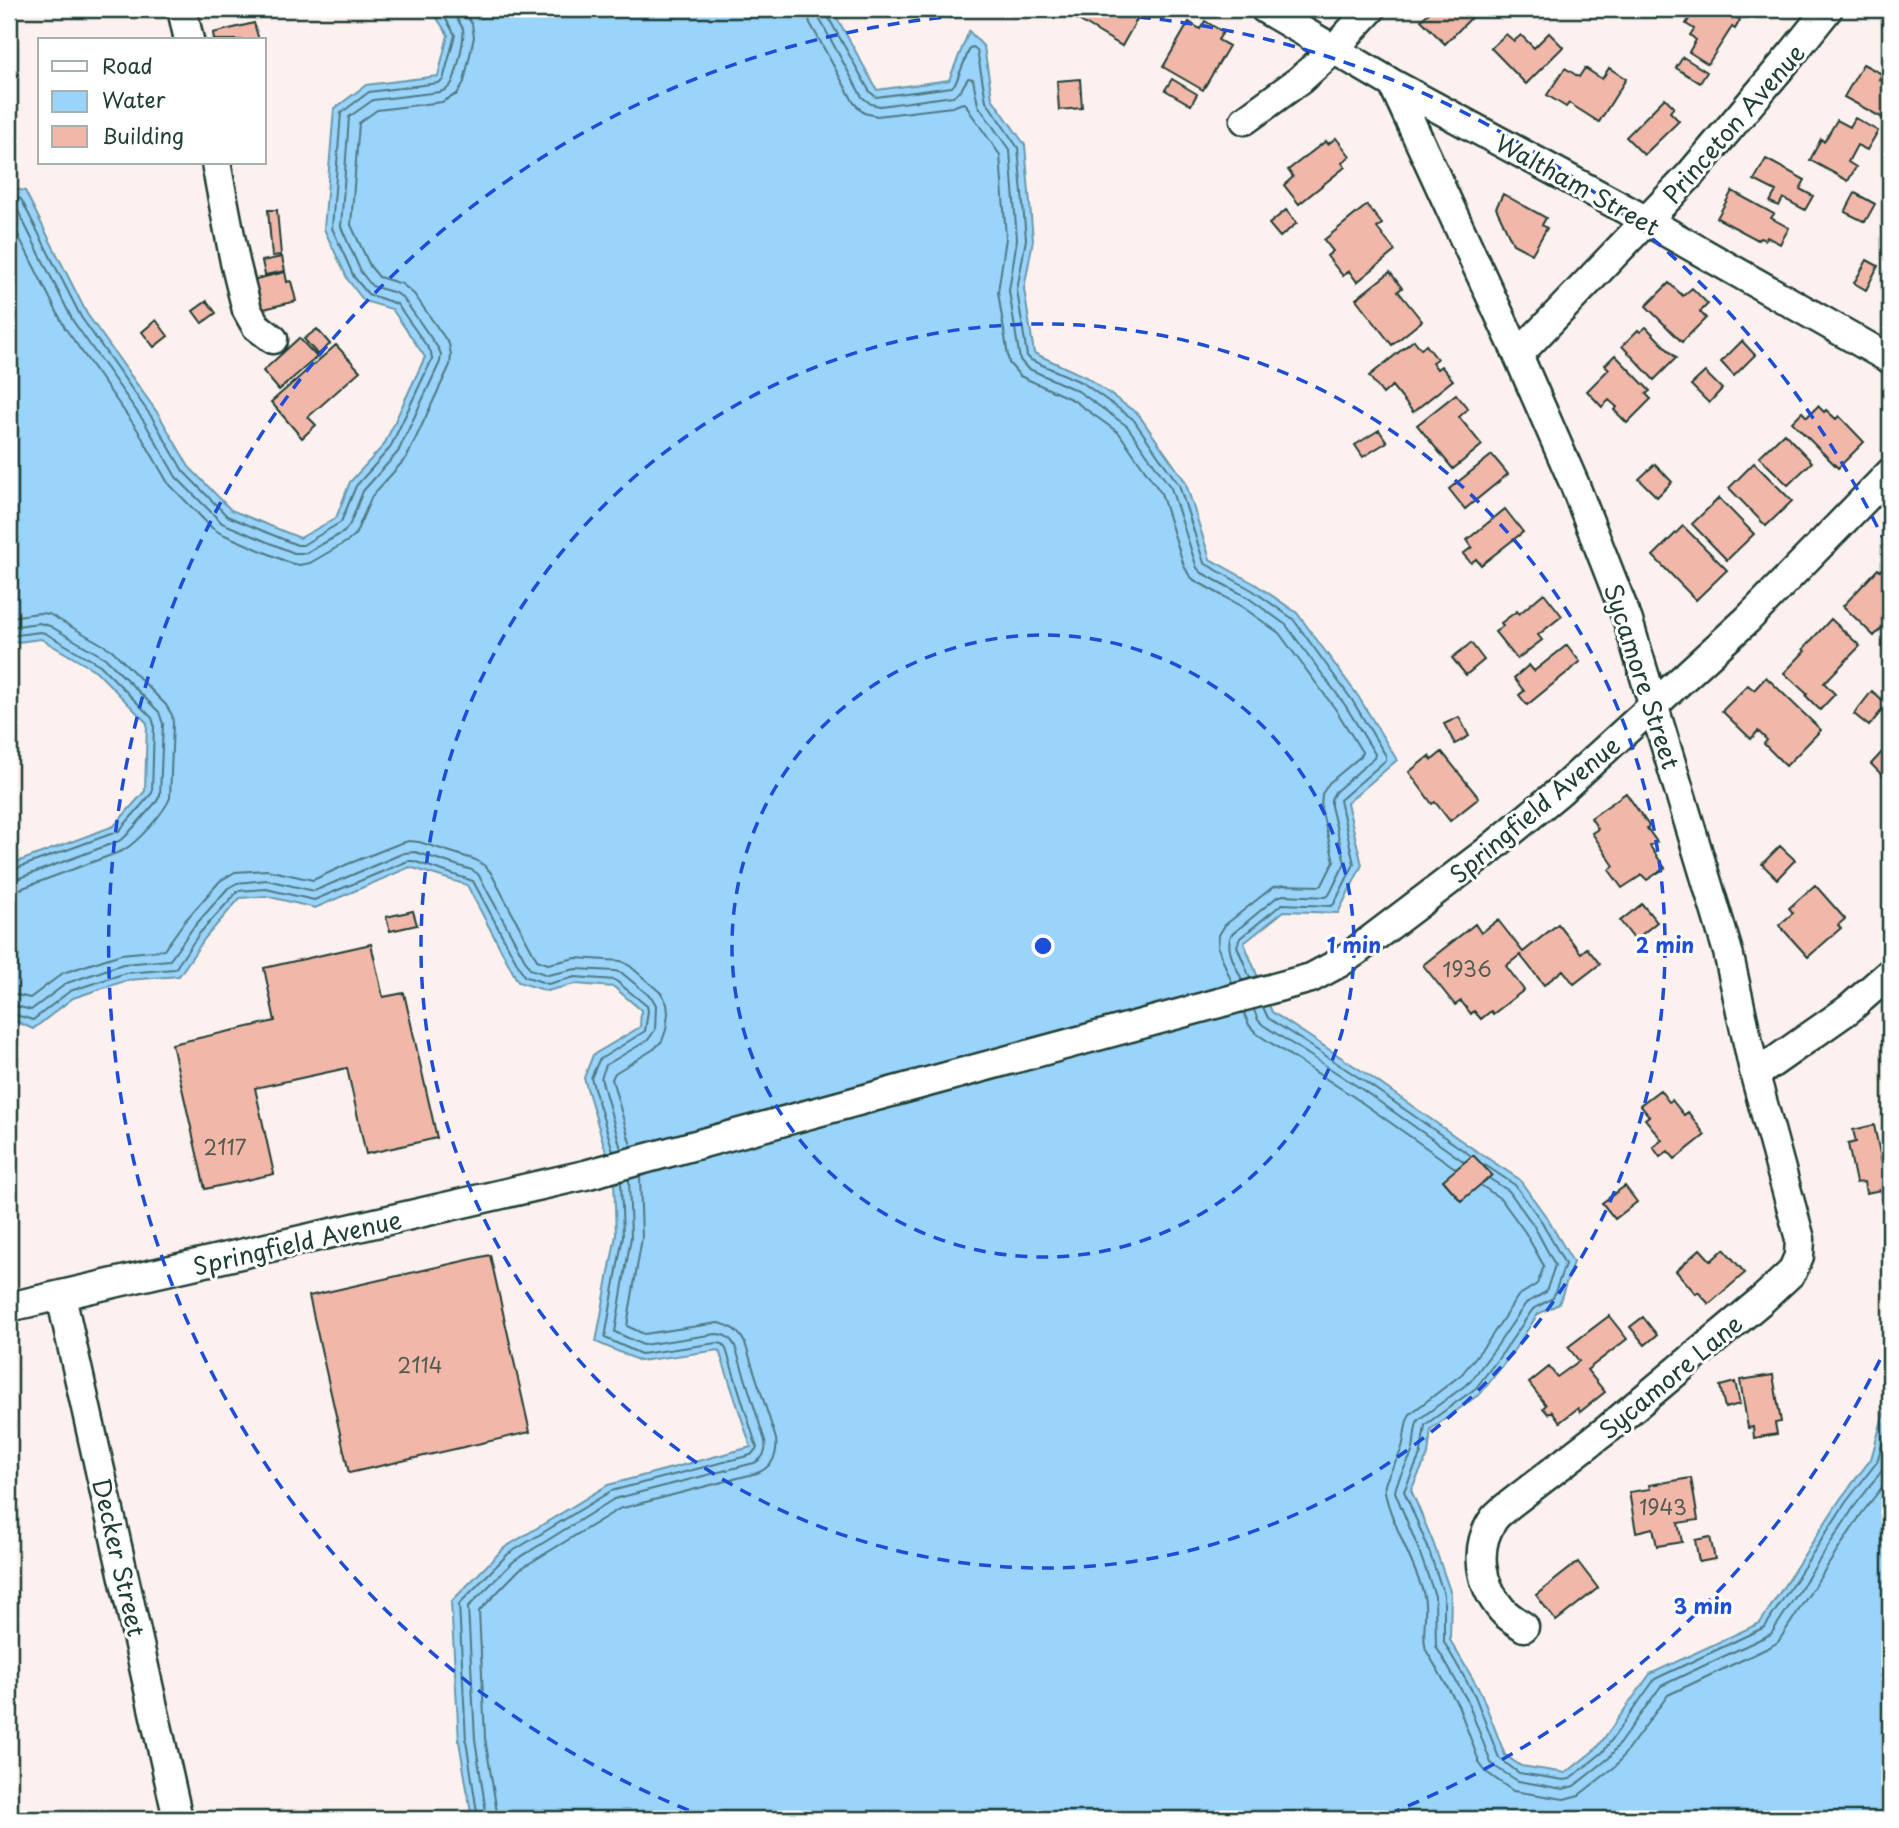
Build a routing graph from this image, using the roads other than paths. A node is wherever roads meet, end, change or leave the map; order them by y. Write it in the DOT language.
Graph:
graph roads {
  1 [pos="182,9"];
  2 [pos="1265,9"];
  3 [pos="1371,9"];
  4 [pos="1828,9"];
  5 [pos="189,38"];
  6 [pos="1334,50"];
  7 [pos="1392,84"];
  8 [pos="1245,120"];
  9 [pos="216,164"];
  10 [pos="1647,221"];
  11 [pos="273,339"];
  12 [pos="1518,355"];
  13 [pos="1890,359"];
  14 [pos="1890,473"];
  15 [pos="1654,706"];
  16 [pos="1890,974"];
  17 [pos="1755,1075"];
  18 [pos="1774,1288"];
  19 [pos="61,1296"];
  20 [pos="9,1307"];
  21 [pos="1524,1627"];
  22 [pos="178,1819"];
  1 -- 5 [label="street"];
  2 -- 6 [label="street, Waltham Street"];
  3 -- 6 [label="street"];
  4 -- 10 [label="street, Princeton Avenue"];
  6 -- 7 [label="street, Waltham Street"];
  6 -- 8 [label="street"];
  7 -- 10 [label="street, Waltham Street"];
  7 -- 12 [label="street, Sycamore Street"];
  9 -- 11 [label="street"];
  10 -- 12 [label="street, Princeton Avenue"];
  10 -- 13 [label="street, Waltham Street"];
  12 -- 15 [label="street, Sycamore Street"];
  14 -- 15 [label="street, Springfield Avenue"];
  15 -- 17 [label="street, Sycamore Street"];
  15 -- 19 [label="street, Springfield Avenue"];
  16 -- 17 [label="street"];
  17 -- 18 [label="street, Sycamore Street"];
  18 -- 21 [label="street, Sycamore Lane"];
  19 -- 20 [label="street, Springfield Avenue"];
  19 -- 22 [label="street, Decker Street"];
}
